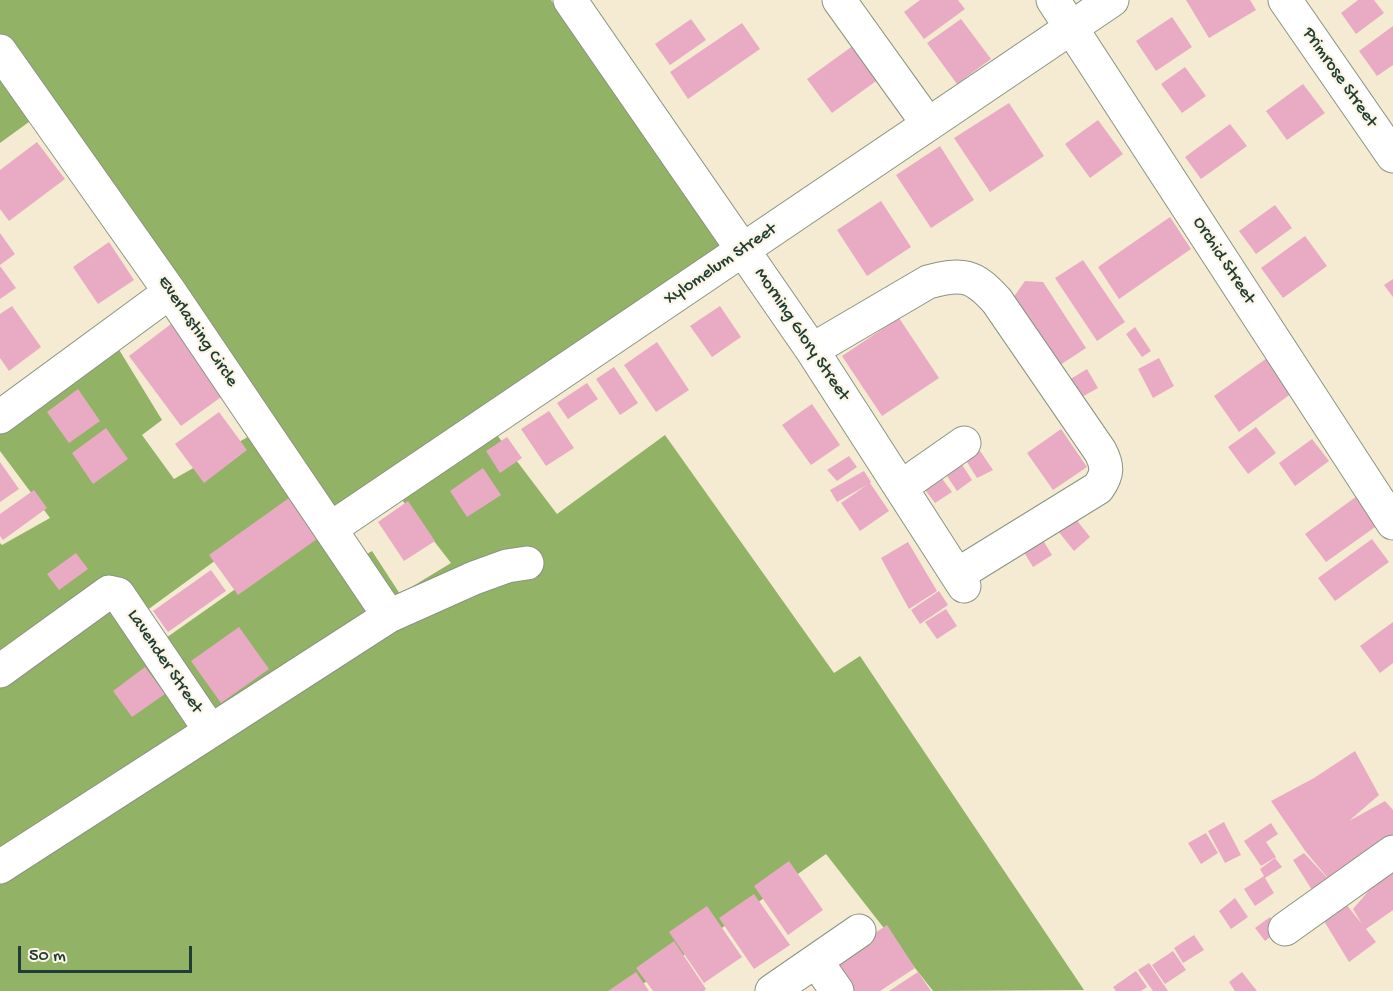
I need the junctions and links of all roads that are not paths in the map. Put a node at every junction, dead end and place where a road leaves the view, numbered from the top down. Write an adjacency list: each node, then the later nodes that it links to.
1 (570, 0): 10 (street, Morning Glory Street)
2 (839, 0): 8 (street)
3 (1053, 0): 6 (street, Orchid Street)
4 (1112, 0): 6 (street, Xylomelum Street)
5 (1285, 0): 9 (street, Primrose Street)
6 (1071, 27): 8 (street, Xylomelum Street); 16 (street, Orchid Street)
7 (0, 51): 11 (street, Everlasting Circle)
8 (928, 124): 10 (street, Xylomelum Street)
9 (1393, 156)
10 (743, 250): 12 (street, Morning Glory Street); 17 (street, Xylomelum Street)
11 (170, 292): 13 (street); 17 (street, Everlasting Circle)
12 (812, 350): 15 (street, Morning Glory Street); 15 (street, Morning Glory Street)
13 (0, 417)
14 (964, 443): 15 (street)
15 (901, 487)
16 (1393, 523)
17 (330, 529): 19 (street, Everlasting Circle)
18 (527, 563): 19 (street)
19 (390, 616): 21 (street)
20 (0, 671): 21 (street, Lavender Street)
21 (210, 730): 23 (street)
22 (1393, 852): 24 (street)
23 (0, 867)
24 (1285, 929)
25 (859, 931): 26 (street)
26 (816, 961): 27 (street); 28 (street)
27 (772, 991)
28 (837, 991)

